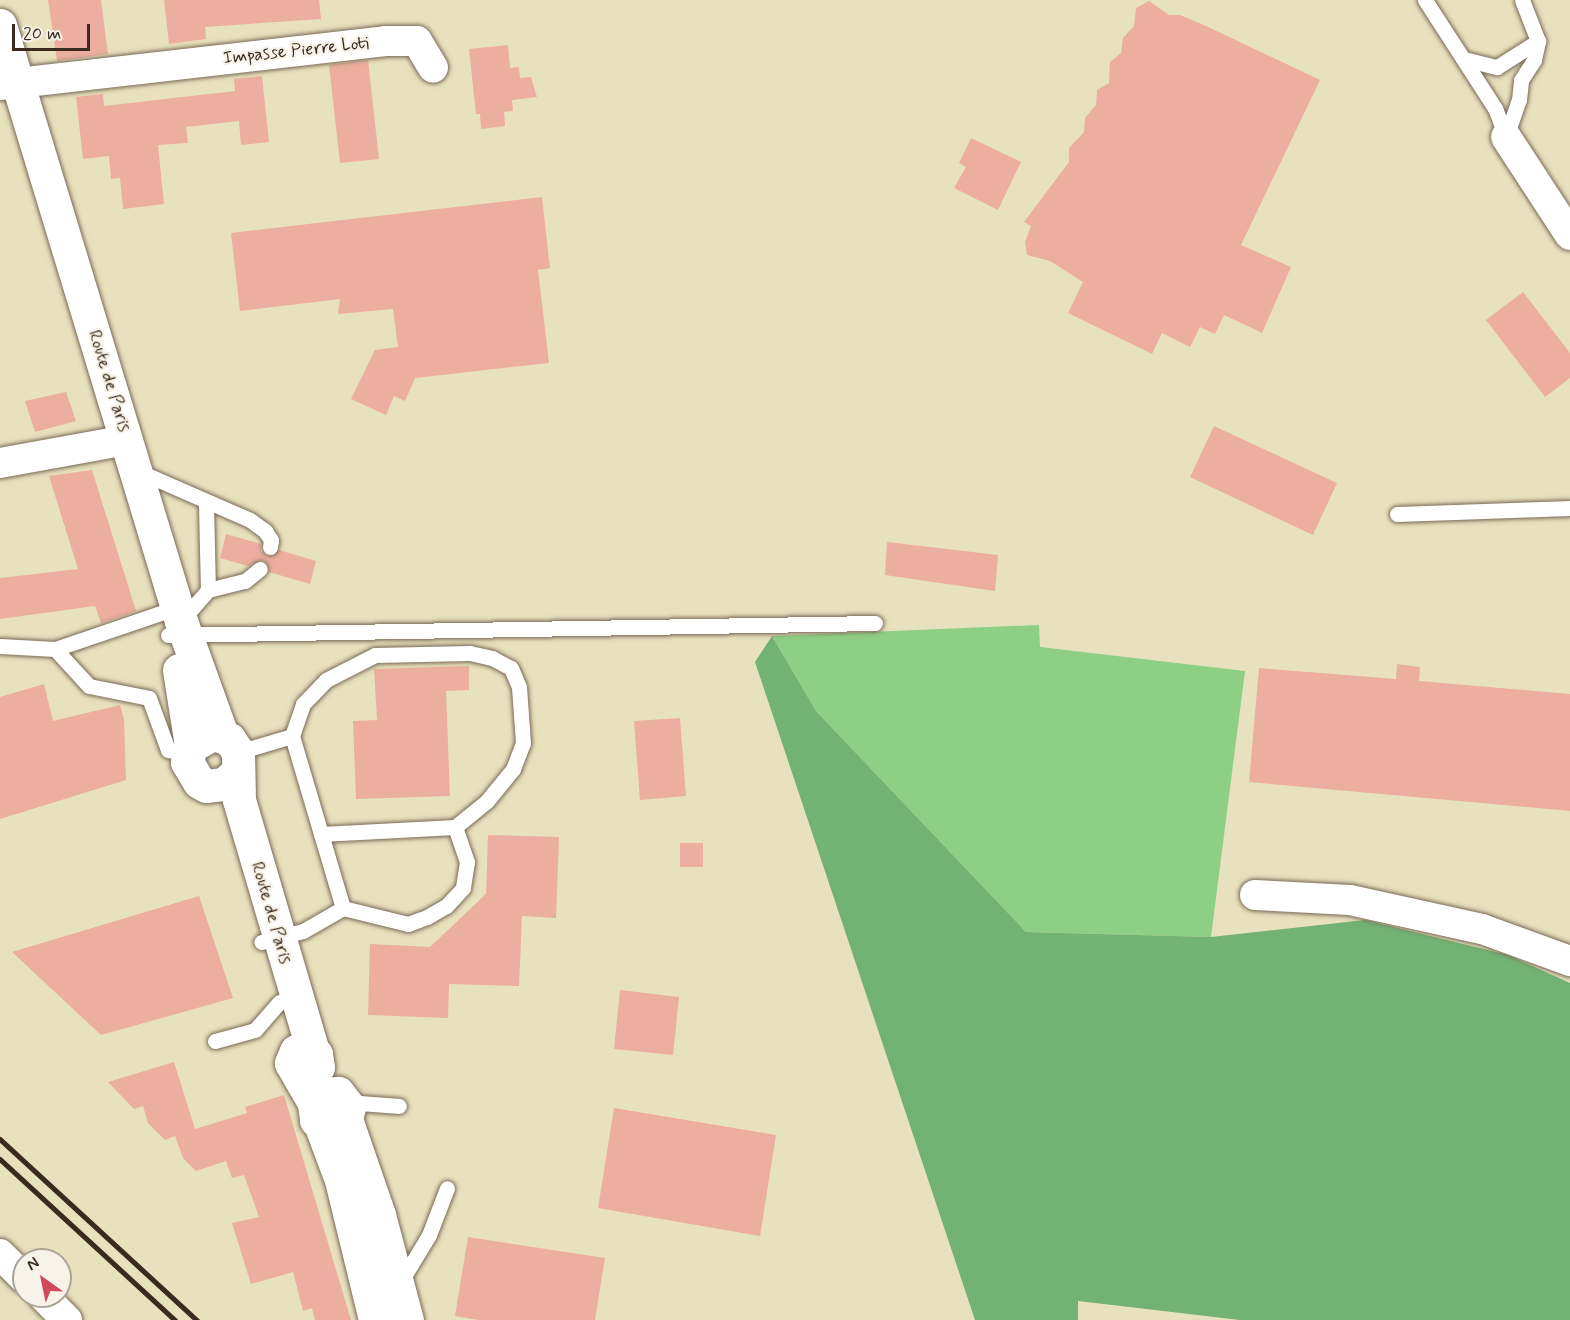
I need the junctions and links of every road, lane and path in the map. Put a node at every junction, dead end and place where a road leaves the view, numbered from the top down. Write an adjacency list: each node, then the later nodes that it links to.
1 (1425, 0): 5 (lane)
2 (1522, 0): 4 (lane)
3 (0, 25): 7 (main road, Route de Paris)
4 (1538, 41): 5 (lane); 8 (lane)
5 (1464, 59): 8 (lane)
6 (434, 68): 7 (street, Impasse Pierre Loti)
7 (6, 87): 10 (main road, Route de Paris)
8 (1506, 137): 9 (street)
9 (1570, 235)
10 (124, 451): 11 (street); 12 (lane); 19 (main road, Route de Paris)
11 (0, 463)
12 (206, 504): 15 (lane); 17 (lane)
13 (1570, 508): 14 (lane)
14 (1397, 514)
15 (270, 547)
16 (260, 570): 17 (lane)
17 (208, 590): 19 (lane)
18 (875, 623): 19 (lane)
19 (174, 626): 21 (lane); 23 (main road, Route de Paris); 24 (main road, Route de Paris)
20 (0, 646): 21 (lane)
21 (55, 649): 23 (lane)
22 (292, 736): 24 (lane); 26 (lane); 27 (lane)
23 (189, 750): 24 (main road); 25 (main road, Route de Paris)
24 (232, 753): 25 (main road); 30 (main road, Route de Paris)
25 (206, 786): 30 (main road, Route de Paris)
26 (455, 827): 27 (lane); 29 (lane)
27 (321, 834): 29 (lane)
28 (1255, 895): 31 (street)
29 (342, 908): 30 (lane)
30 (269, 940): 32 (main road, Route de Paris); 34 (main road, Route de Paris)
31 (1570, 961)
32 (279, 1002): 33 (lane); 34 (main road, Route de Paris)
33 (215, 1041)
34 (306, 1060): 36 (main road, Route de Paris)
35 (399, 1106): 36 (lane)
36 (333, 1108): 40 (main road, Route de Paris); 43 (main road, Route de Paris)
37 (447, 1188): 40 (lane)
38 (0, 1254): 39 (street)
39 (12, 1266)
40 (399, 1286): 44 (main road, Route de Paris)
41 (54, 1308): 42 (street)
42 (67, 1320)
43 (375, 1320)
44 (407, 1320)

